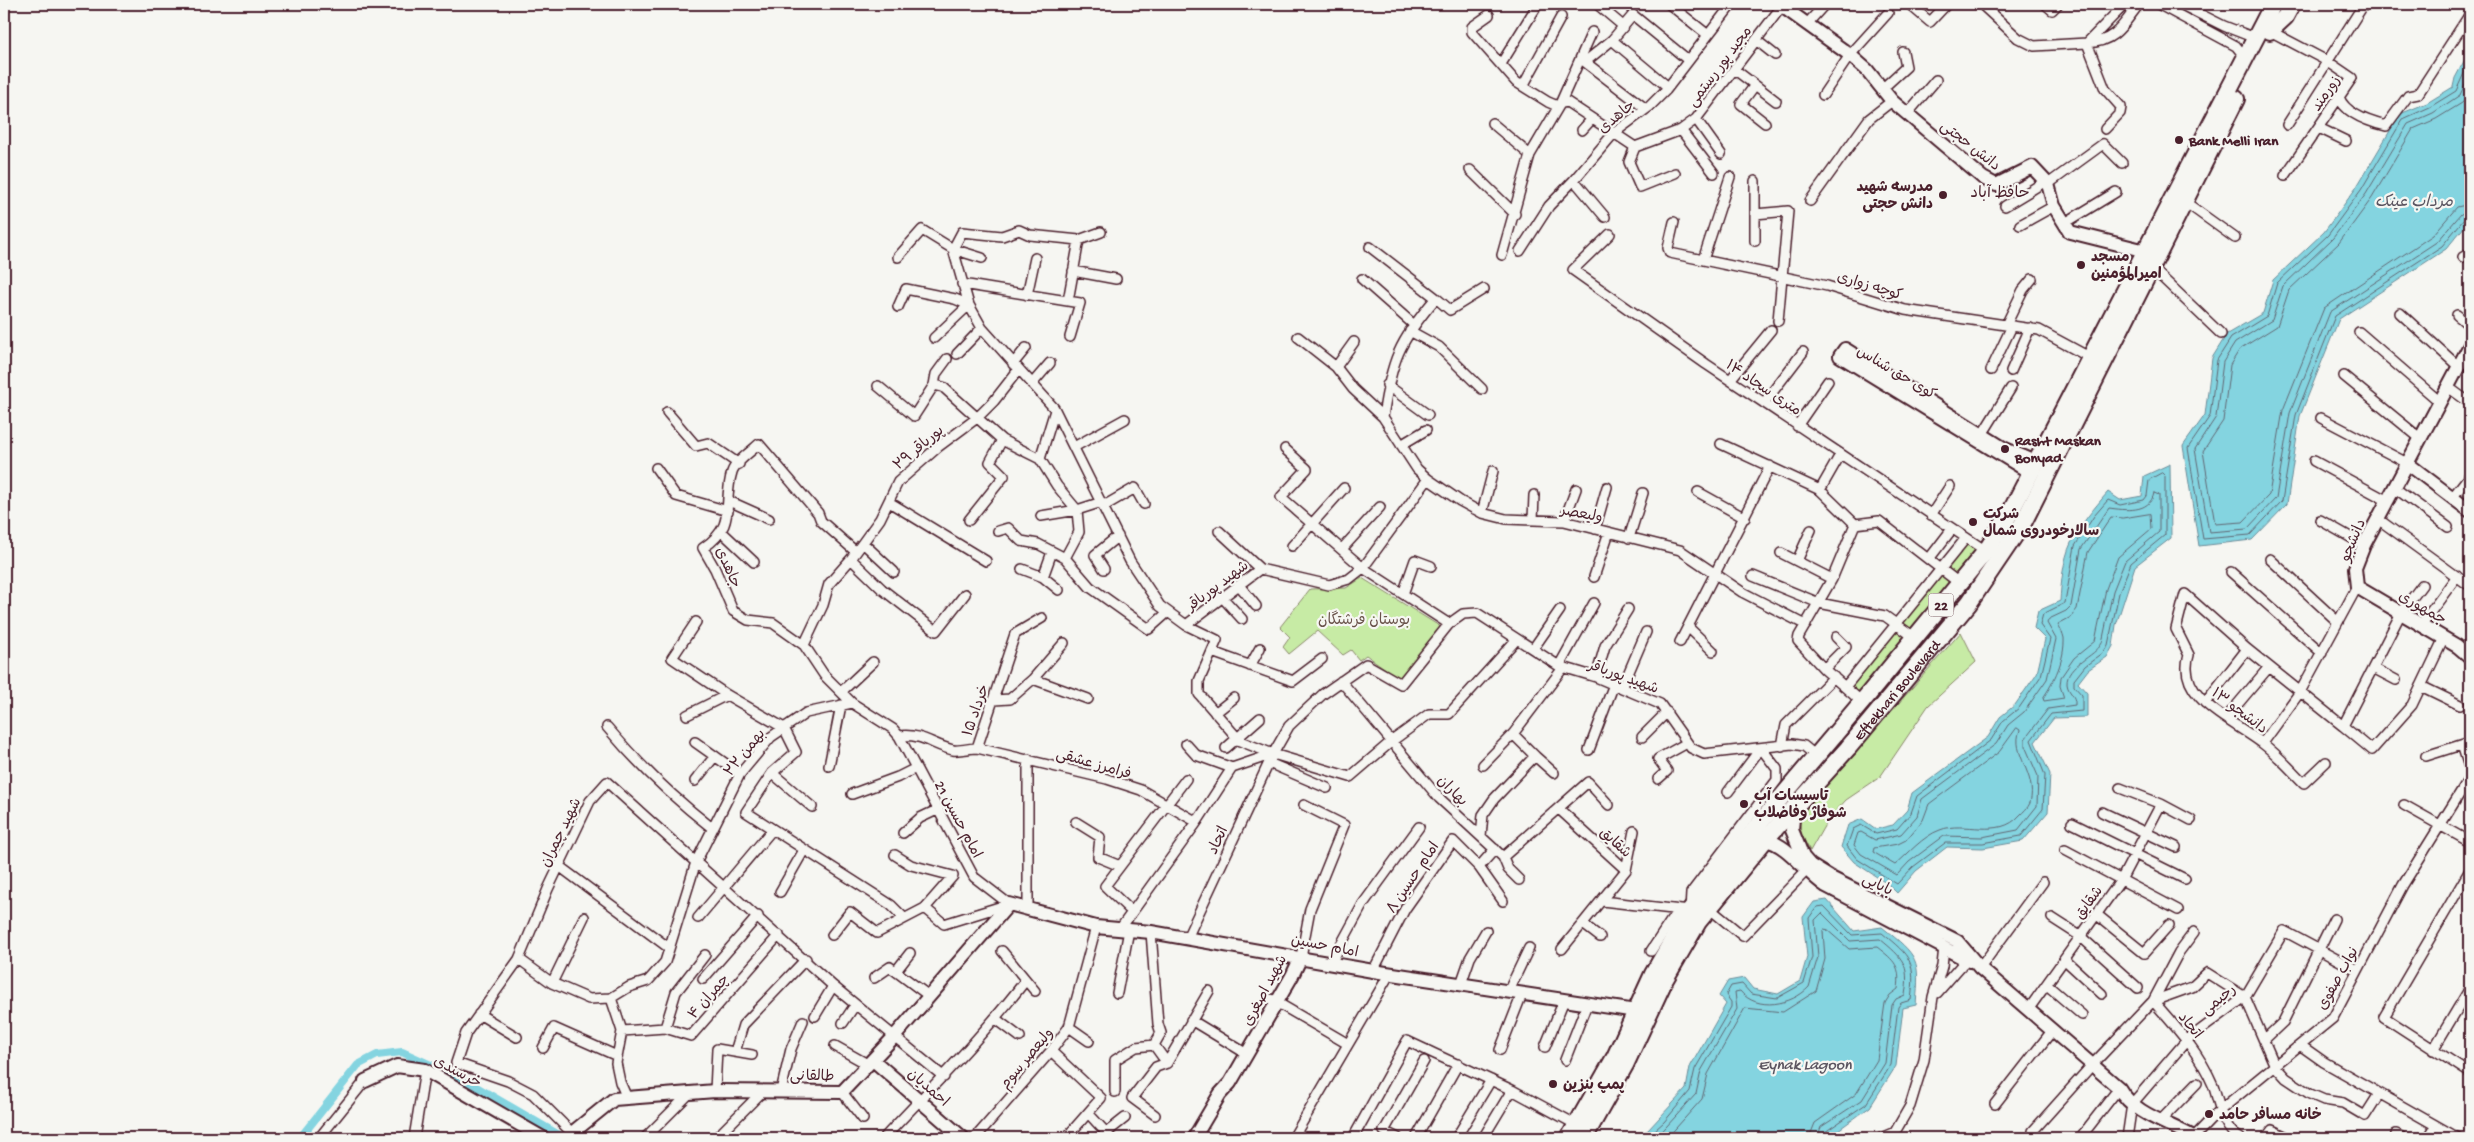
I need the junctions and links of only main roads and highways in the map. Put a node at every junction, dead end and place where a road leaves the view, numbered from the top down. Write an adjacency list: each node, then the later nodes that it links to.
1 (2267, 4): 5 (highway, 22)
2 (2273, 4): 5 (highway)
3 (2284, 4): 5 (highway)
4 (2292, 4): 5 (highway, 22)
5 (2261, 34): 6 (highway, Eftekhari Boulevard / 22); 7 (highway, Eftekhari Boulevard / 22)
6 (1969, 603): 7 (highway); 9 (highway, Eftekhari Boulevard / 22)
7 (1929, 619): 8 (highway, Eftekhari Boulevard / 22)
8 (1887, 671): 9 (highway); 10 (highway, Eftekhari Boulevard / 22)
9 (1911, 672): 10 (highway, Eftekhari Boulevard / 22)
10 (1573, 1134)

